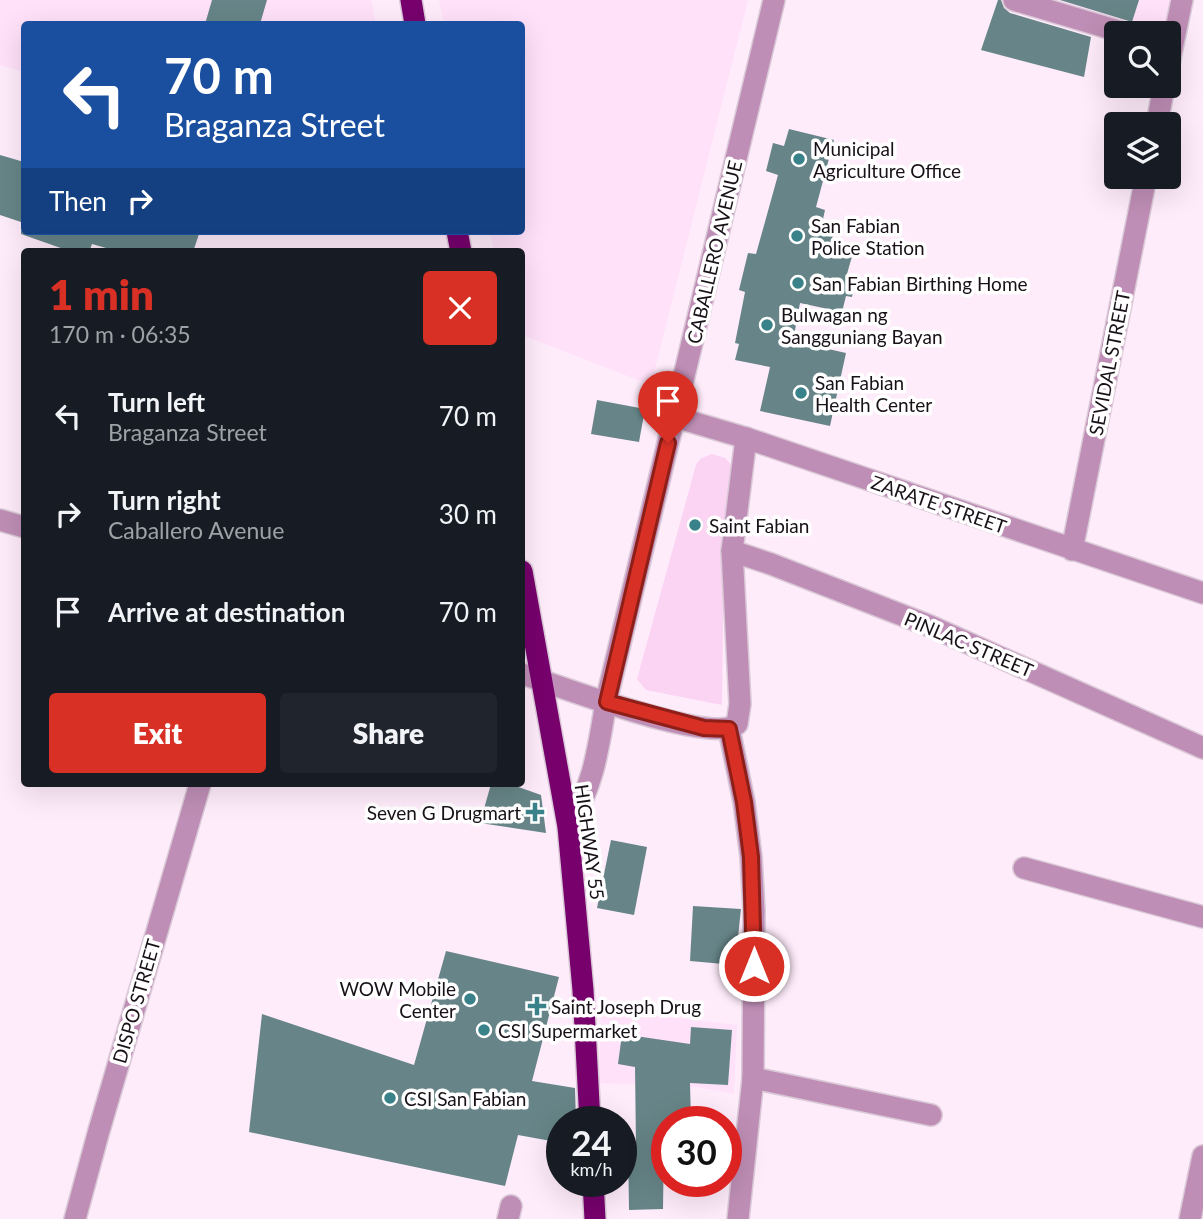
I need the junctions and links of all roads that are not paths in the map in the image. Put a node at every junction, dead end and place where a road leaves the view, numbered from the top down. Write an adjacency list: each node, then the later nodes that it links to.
1 (411, 0): 5 (highway)
2 (775, 0): 9 (street, CABALLERO AVENUE)
3 (1014, 0): 7 (street)
4 (1182, 0): 6 (street)
5 (414, 21)
6 (1177, 21)
7 (1104, 27)
8 (1144, 189): 13 (street, SEVIDAL STREET)
9 (675, 416): 10 (street, ZARATE STREET); 18 (street, CABALLERO AVENUE)
10 (746, 438): 13 (street, ZARATE STREET); 14 (street)
11 (0, 520): 12 (street)
12 (21, 526)
13 (1072, 550): 15 (street, ZARATE STREET)
14 (732, 551): 19 (street); 20 (street, PINLAC STREET)
15 (1203, 593)
16 (525, 606): 17 (highway, HIGHWAY 55)
17 (531, 677): 18 (street); 22 (highway, HIGHWAY 55)
18 (607, 702): 19 (street); 22 (street, CABALLERO AVENUE)
19 (729, 729): 25 (street)
20 (1203, 748)
21 (199, 787): 31 (street, DISPO STREET)
22 (568, 827): 26 (highway, HIGHWAY 55)
23 (1024, 868): 24 (street)
24 (1203, 917)
25 (753, 1078): 27 (street); 33 (street)
26 (589, 1106)
27 (931, 1115)
28 (1203, 1156): 30 (street)
29 (594, 1197): 32 (highway)
30 (1196, 1207)
31 (75, 1219)
32 (595, 1219)
33 (738, 1219)

